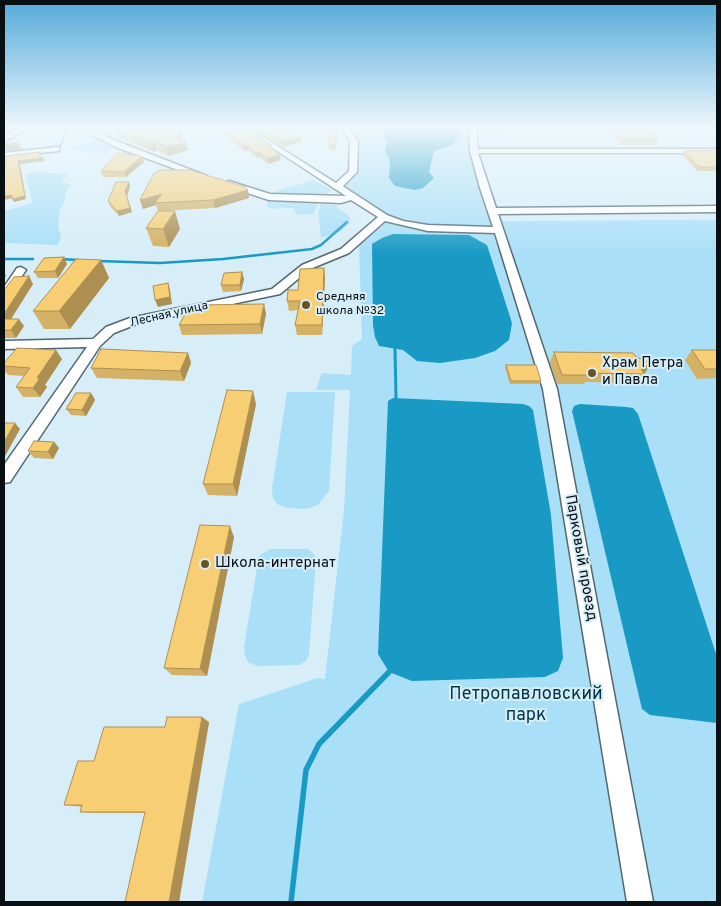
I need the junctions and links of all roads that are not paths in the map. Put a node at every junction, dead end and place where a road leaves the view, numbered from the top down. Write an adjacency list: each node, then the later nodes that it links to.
1 (189, 170): 5 (street)
2 (310, 170): 7 (street)
3 (353, 170): 7 (street)
4 (479, 170): 11 (street, Парковый проезд)
5 (210, 178)
6 (224, 182): 8 (street)
7 (340, 190): 8 (street)
8 (353, 197): 10 (street)
9 (717, 209): 11 (street)
10 (381, 216): 11 (street); 14 (street, Лесная улица)
11 (496, 220): 17 (street, Парковый проезд)
12 (21, 270): 13 (street)
13 (4, 294)
14 (96, 343): 15 (street); 16 (street, Лесная улица)
15 (4, 345)
16 (4, 477)
17 (640, 902)

